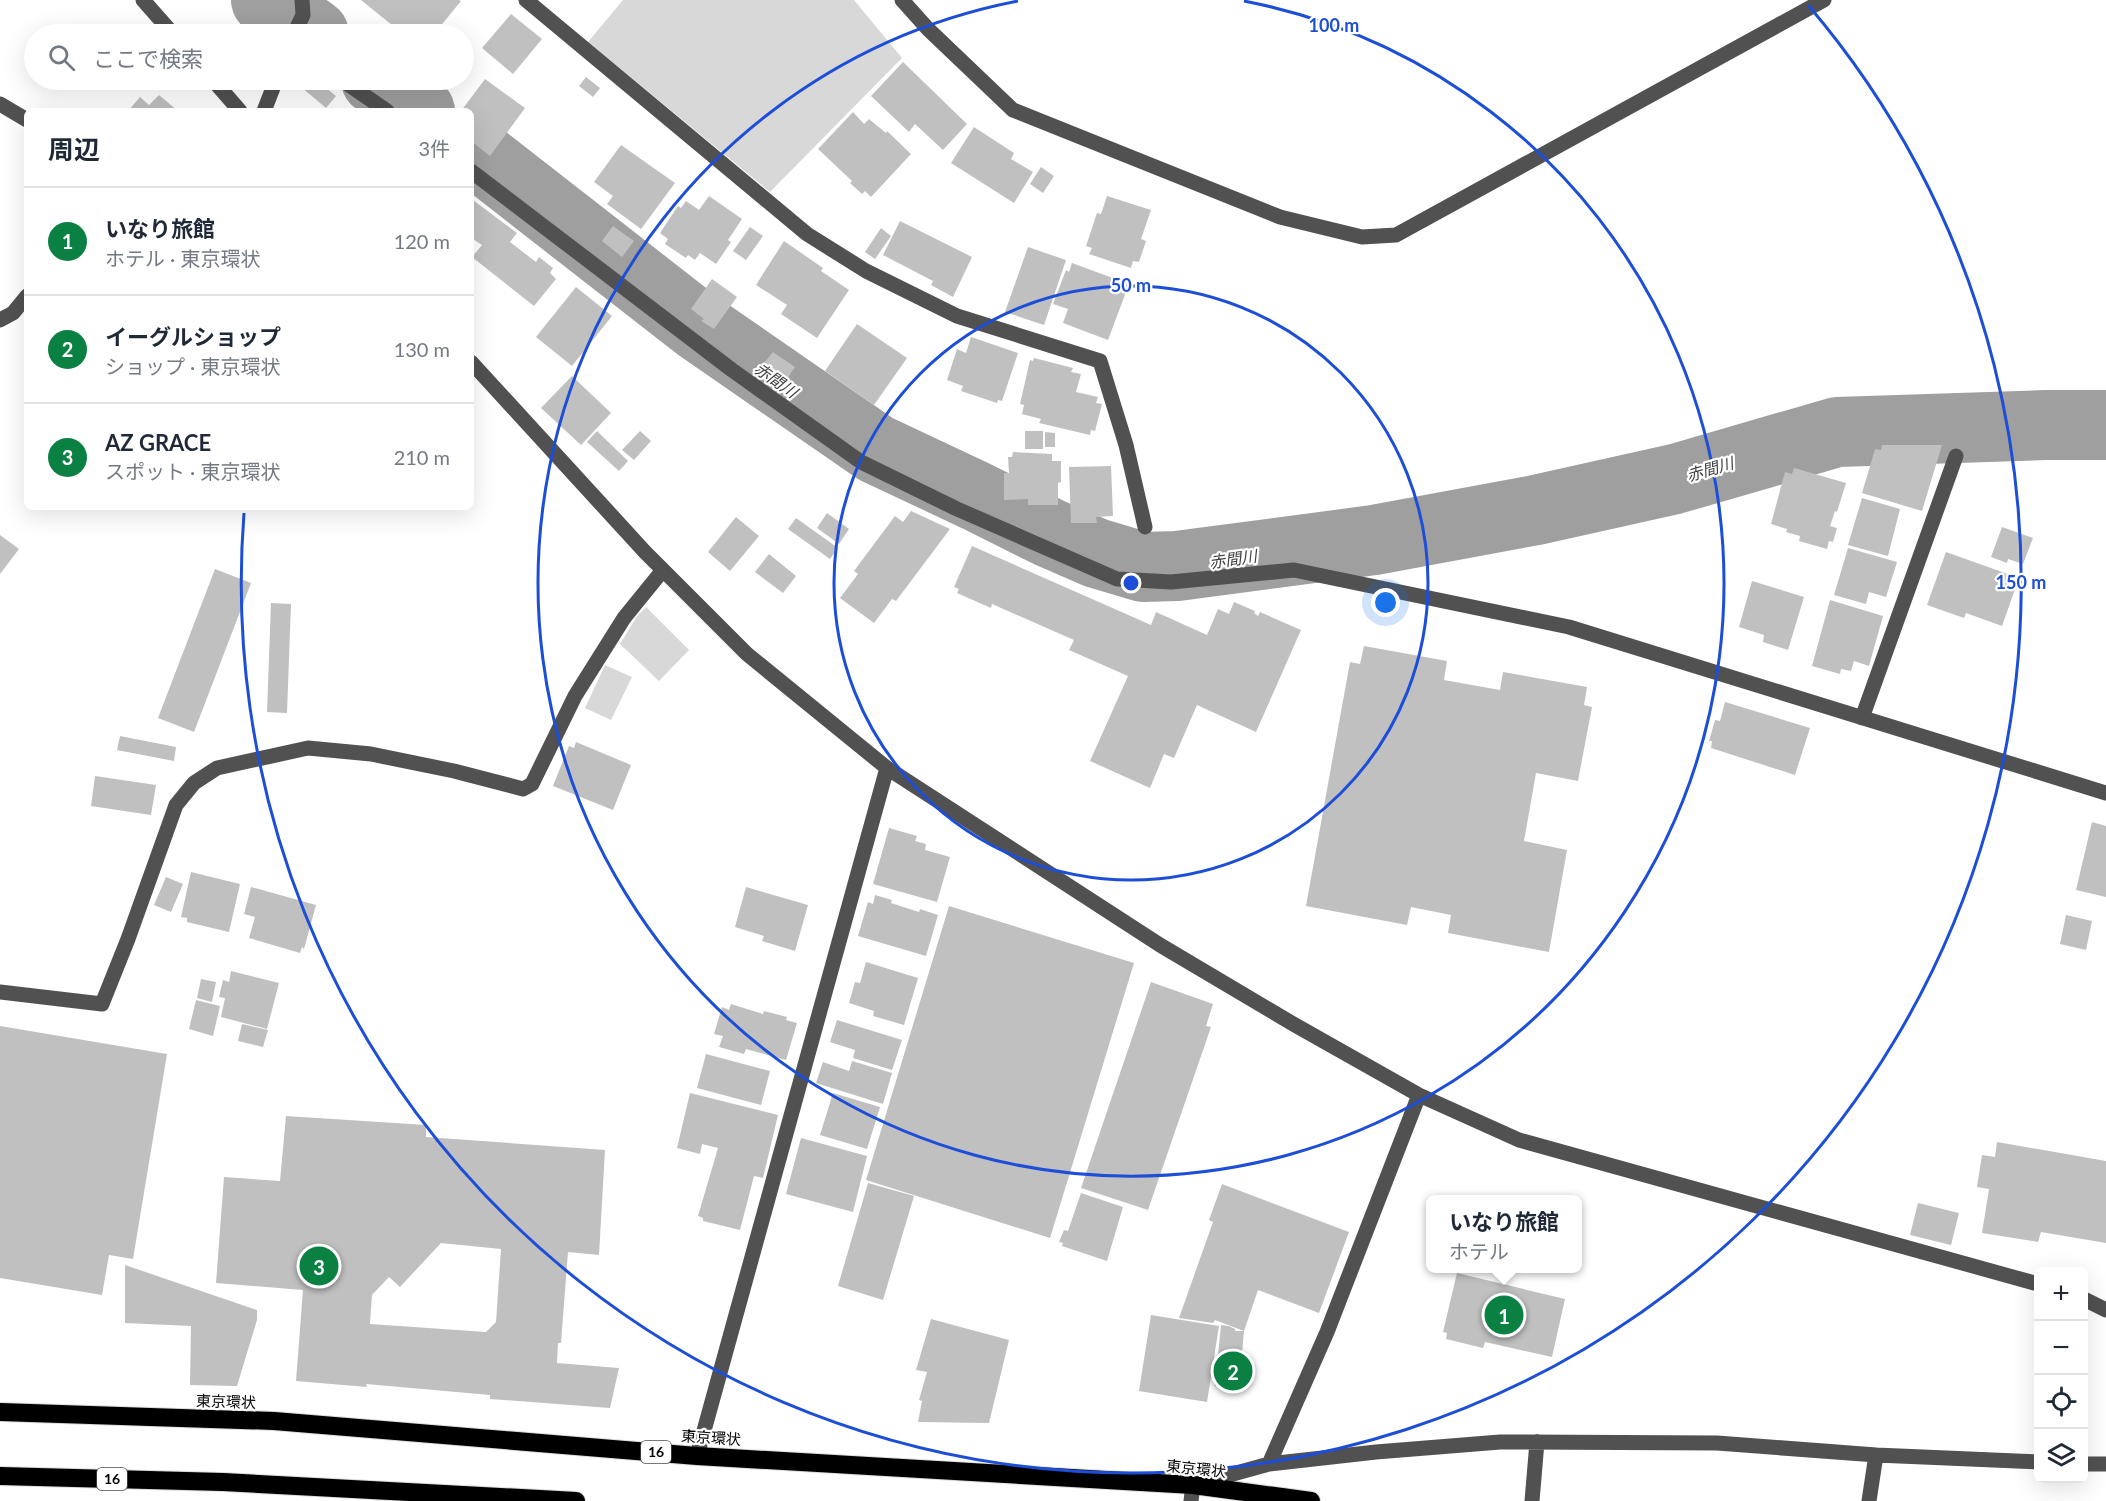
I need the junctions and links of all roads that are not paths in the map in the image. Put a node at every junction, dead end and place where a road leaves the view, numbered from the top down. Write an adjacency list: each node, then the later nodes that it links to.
1 (143, 0): 6 (street)
2 (526, 0): 21 (street)
3 (902, 0): 4 (street)
4 (1824, 0)
5 (302, 7): 7 (street)
6 (164, 24)
7 (298, 24)
8 (222, 90): 12 (street)
9 (272, 90): 13 (street)
10 (357, 90): 14 (street)
11 (0, 104): 15 (street)
12 (237, 108)
13 (265, 108)
14 (383, 108)
15 (24, 118)
16 (474, 173): 23 (street)
17 (24, 300): 18 (street)
18 (0, 320)
19 (474, 365): 22 (street)
20 (1956, 456): 23 (street)
21 (1145, 527)
22 (663, 570): 24 (street); 26 (street)
23 (1862, 718): 25 (street)
24 (887, 768): 27 (street); 33 (street)
25 (2106, 793)
26 (0, 992)
27 (1419, 1095): 28 (street); 36 (street)
28 (2034, 1283)
29 (2088, 1301): 30 (street)
30 (2106, 1310)
31 (0, 1412): 33 (highway, 東京環状 / 16)
32 (1537, 1442): 34 (street); 36 (street); 43 (street)
33 (697, 1455): 40 (highway, 東京環状 / 16)
34 (1876, 1455): 35 (street); 44 (street)
35 (2034, 1462)
36 (1269, 1464): 40 (street)
37 (2088, 1464): 38 (street)
38 (2106, 1464)
39 (0, 1476): 41 (highway, 16)
40 (1192, 1493): 42 (highway, 東京環状 / 16)
41 (576, 1501)
42 (1311, 1501)
43 (1532, 1501)
44 (1869, 1501)

